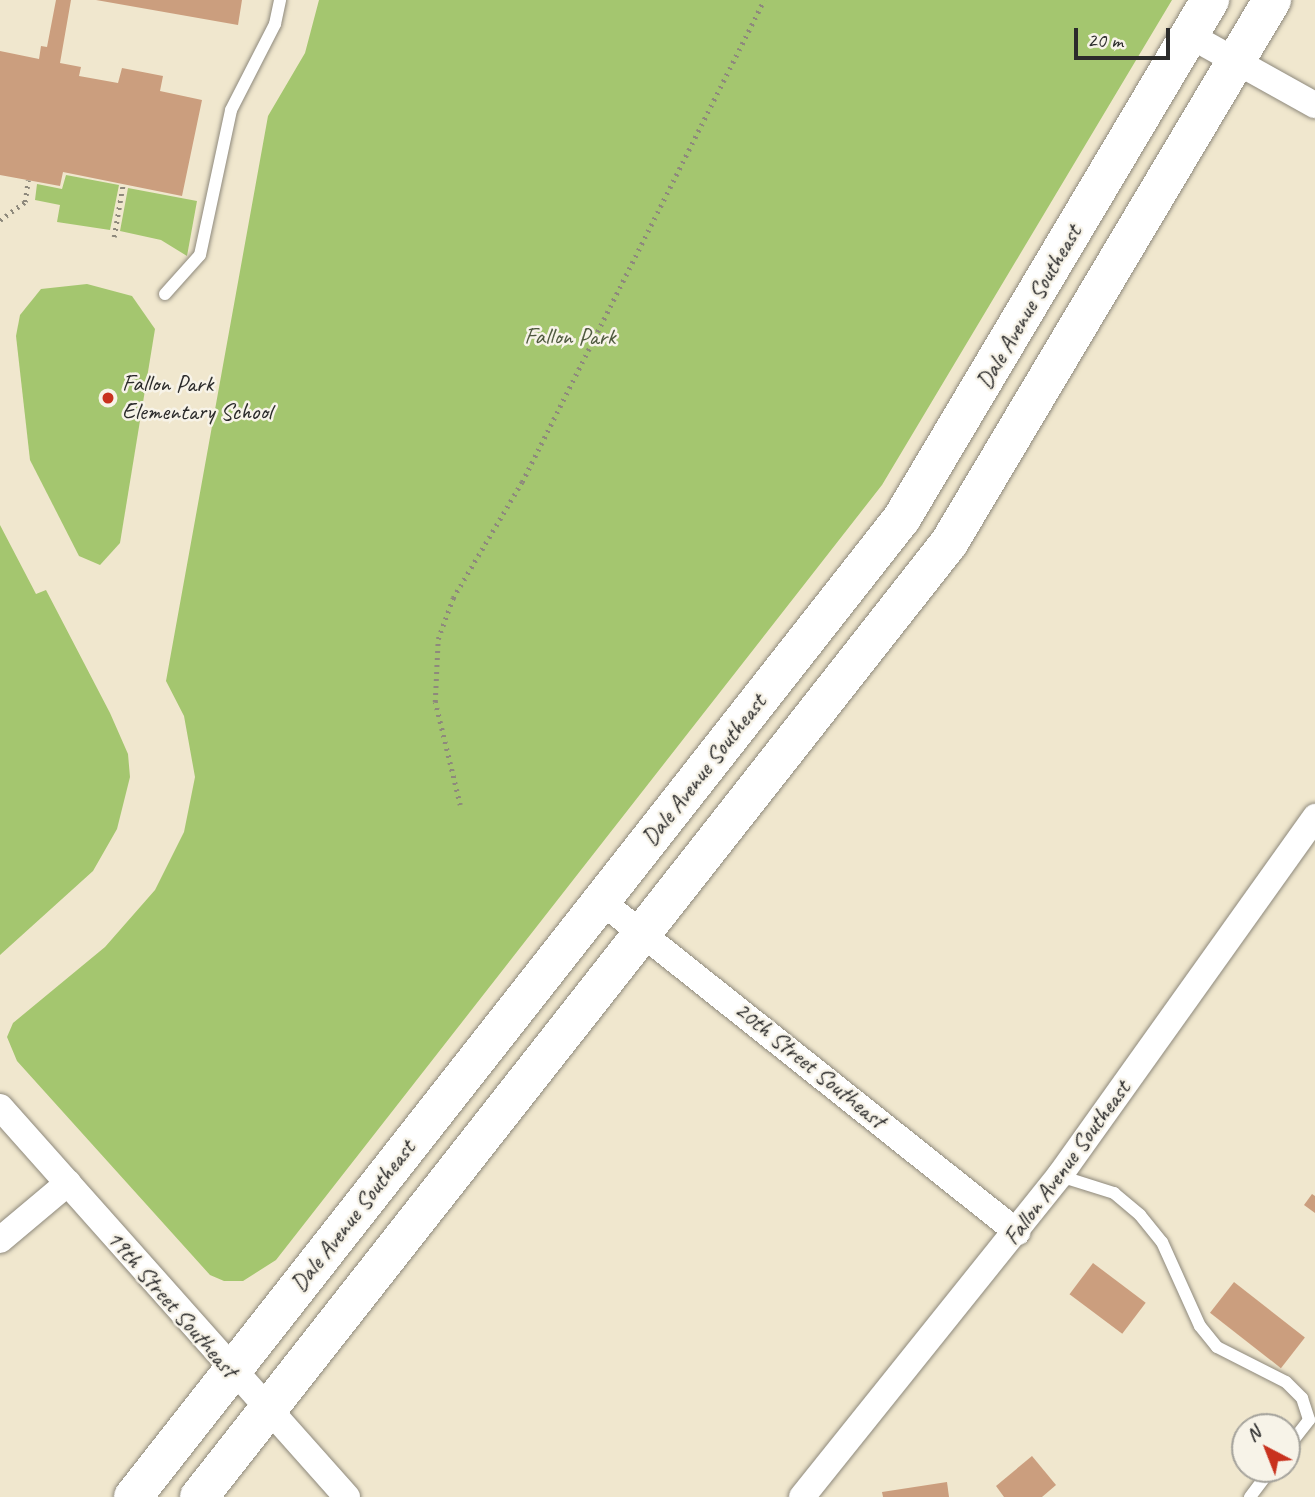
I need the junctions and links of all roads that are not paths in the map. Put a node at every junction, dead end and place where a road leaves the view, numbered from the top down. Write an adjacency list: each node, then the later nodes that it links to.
1 (280, 0): 7 (lane)
2 (1210, 0): 4 (main road, Dale Avenue Southeast)
3 (1272, 0): 5 (main road, Dale Avenue Southeast)
4 (1189, 35): 5 (street); 9 (main road, Dale Avenue Southeast)
5 (1236, 61): 6 (street); 10 (main road, Dale Avenue Southeast)
6 (1315, 105)
7 (165, 294)
8 (1315, 817): 12 (street, Fallon Avenue Southeast)
9 (601, 901): 10 (street, 20th Street Southeast); 16 (main road, Dale Avenue Southeast)
10 (644, 934): 14 (street, 20th Street Southeast); 17 (main road, Dale Avenue Southeast)
11 (0, 1107): 13 (street, 19th Street Southeast)
12 (1060, 1175): 14 (street, Fallon Avenue Southeast); 18 (lane)
13 (68, 1183): 15 (street); 16 (street, 19th Street Southeast)
14 (1017, 1232): 23 (street, Fallon Avenue Southeast)
15 (0, 1240)
16 (231, 1372): 17 (street, 19th Street Southeast); 20 (main road, Dale Avenue Southeast)
17 (266, 1412): 21 (main road, Dale Avenue Southeast); 22 (street, 19th Street Southeast)
18 (1312, 1416): 19 (lane)
19 (1301, 1430)
20 (133, 1497)
21 (199, 1497)
22 (347, 1497)
23 (802, 1497)

